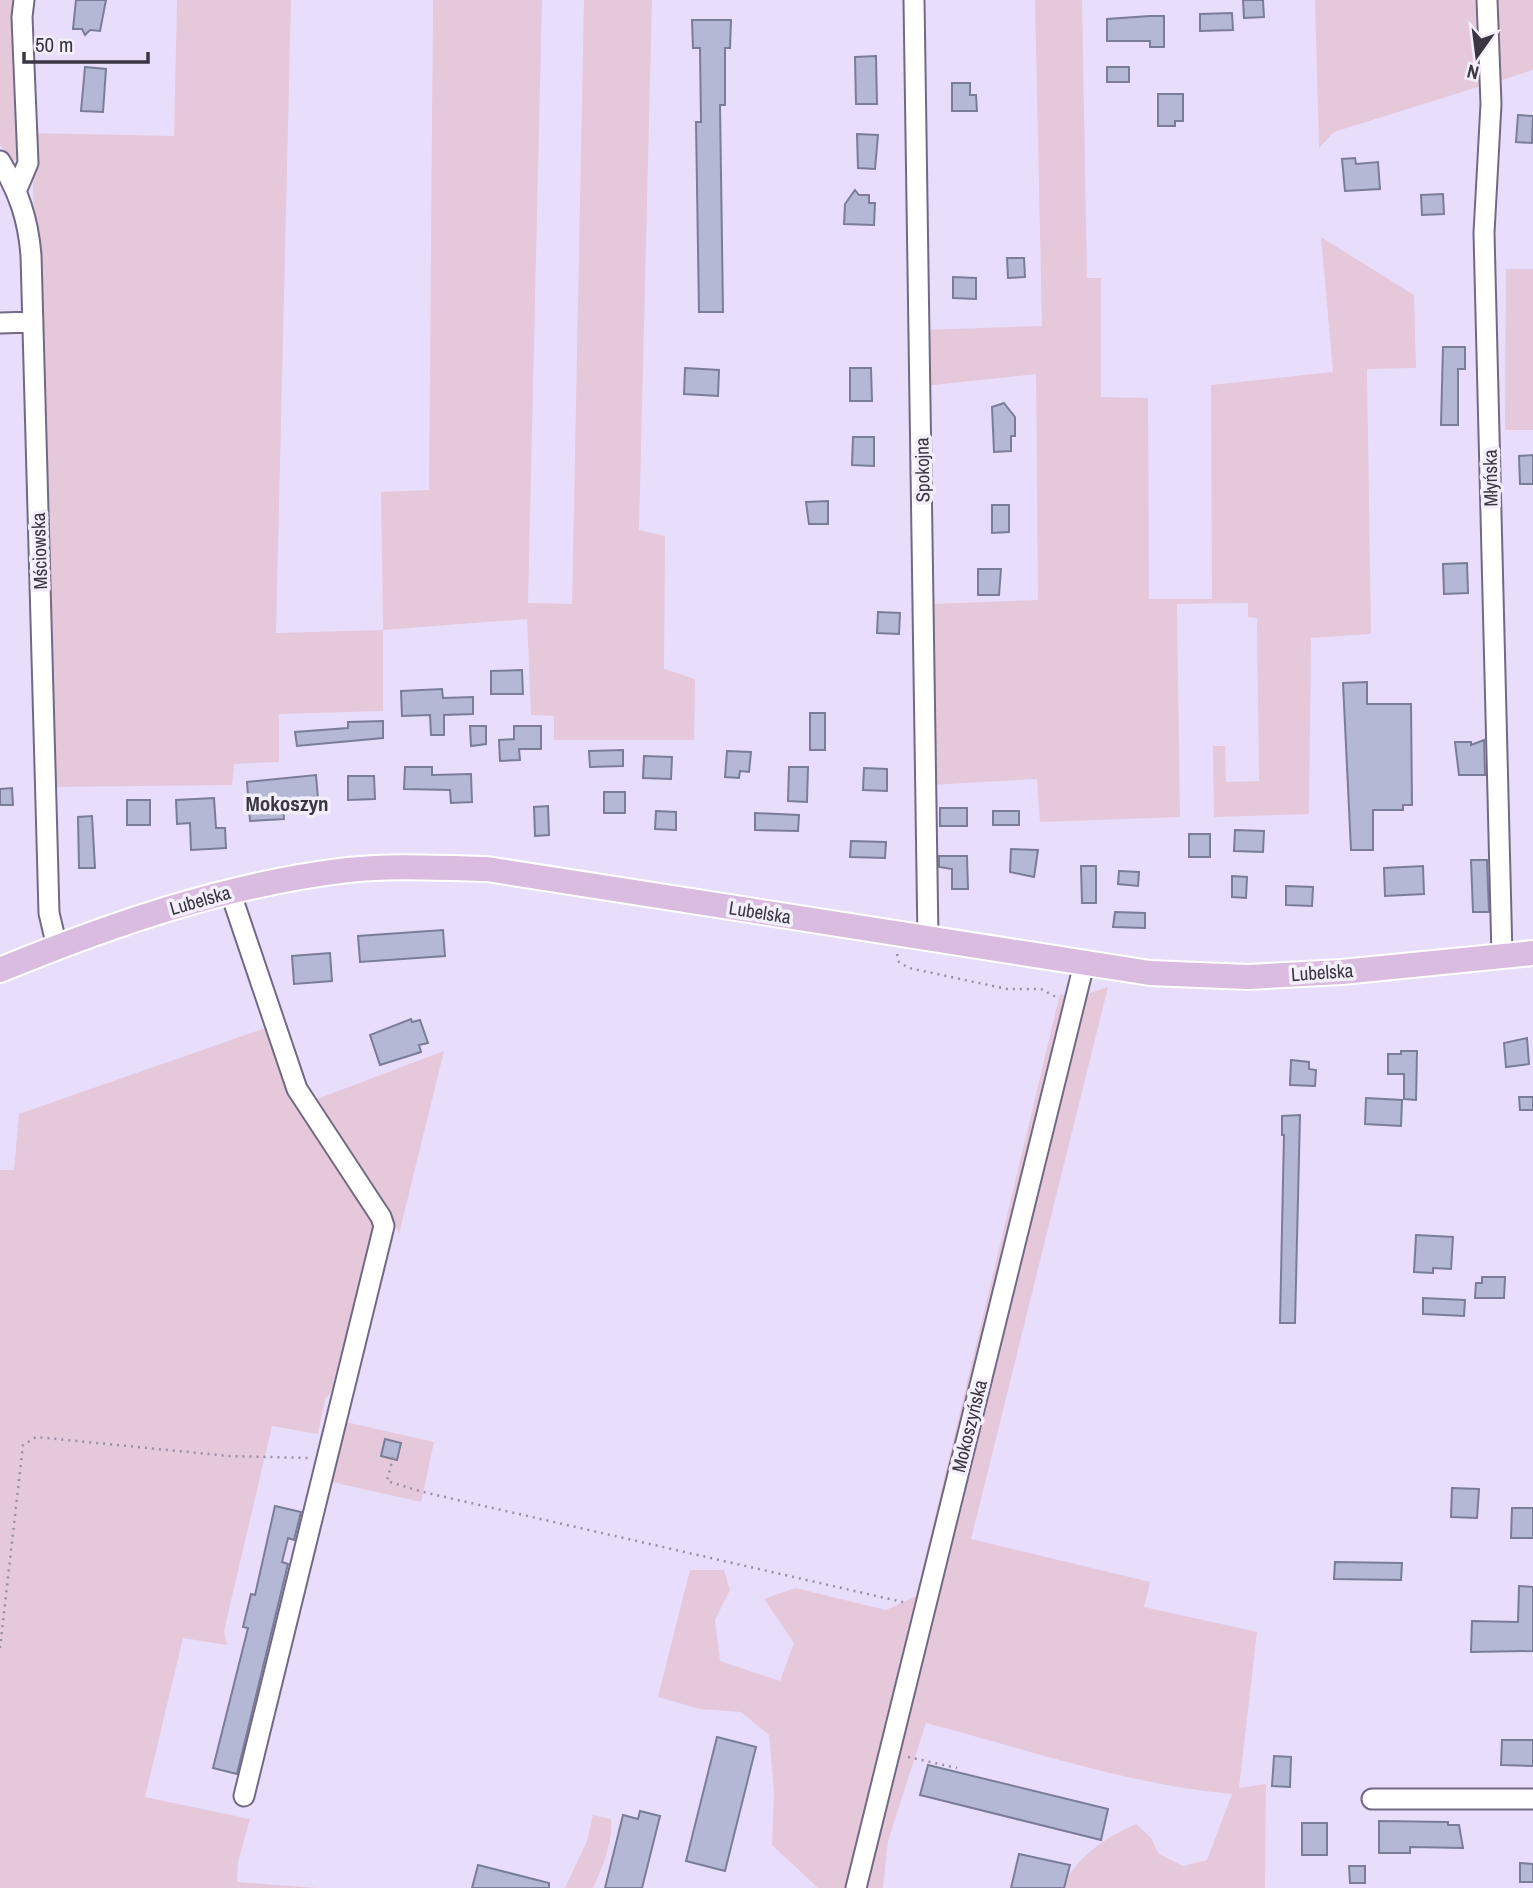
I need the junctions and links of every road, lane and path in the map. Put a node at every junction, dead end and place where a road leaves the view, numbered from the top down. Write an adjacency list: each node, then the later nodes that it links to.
1 (24, 0): 5 (street)
2 (914, 0): 9 (street, Spokojna)
3 (1487, 0): 13 (street, Młyńska)
4 (0, 161): 5 (street, Mściowska)
5 (17, 189): 6 (street, Mściowska)
6 (33, 322): 7 (street); 10 (street, Mściowska)
7 (0, 323)
8 (230, 891): 9 (main road, Lubelska); 10 (main road, Lubelska); 18 (street)
9 (928, 940): 14 (main road, Lubelska)
10 (57, 947): 15 (main road, Lubelska)
11 (898, 947): 16 (path)
12 (1533, 953): 13 (main road, Lubelska)
13 (1502, 956): 14 (main road, Lubelska)
14 (1084, 964): 19 (street, Mokoszyńska)
15 (0, 970)
16 (1062, 1005)
17 (393, 1457): 19 (path)
18 (327, 1459): 20 (path); 23 (street)
19 (924, 1607): 26 (street, Mokoszyńska)
20 (0, 1648)
21 (898, 1755): 22 (path)
22 (957, 1768)
23 (244, 1797)
24 (1372, 1799): 25 (street)
25 (1533, 1799)
26 (856, 1888)

